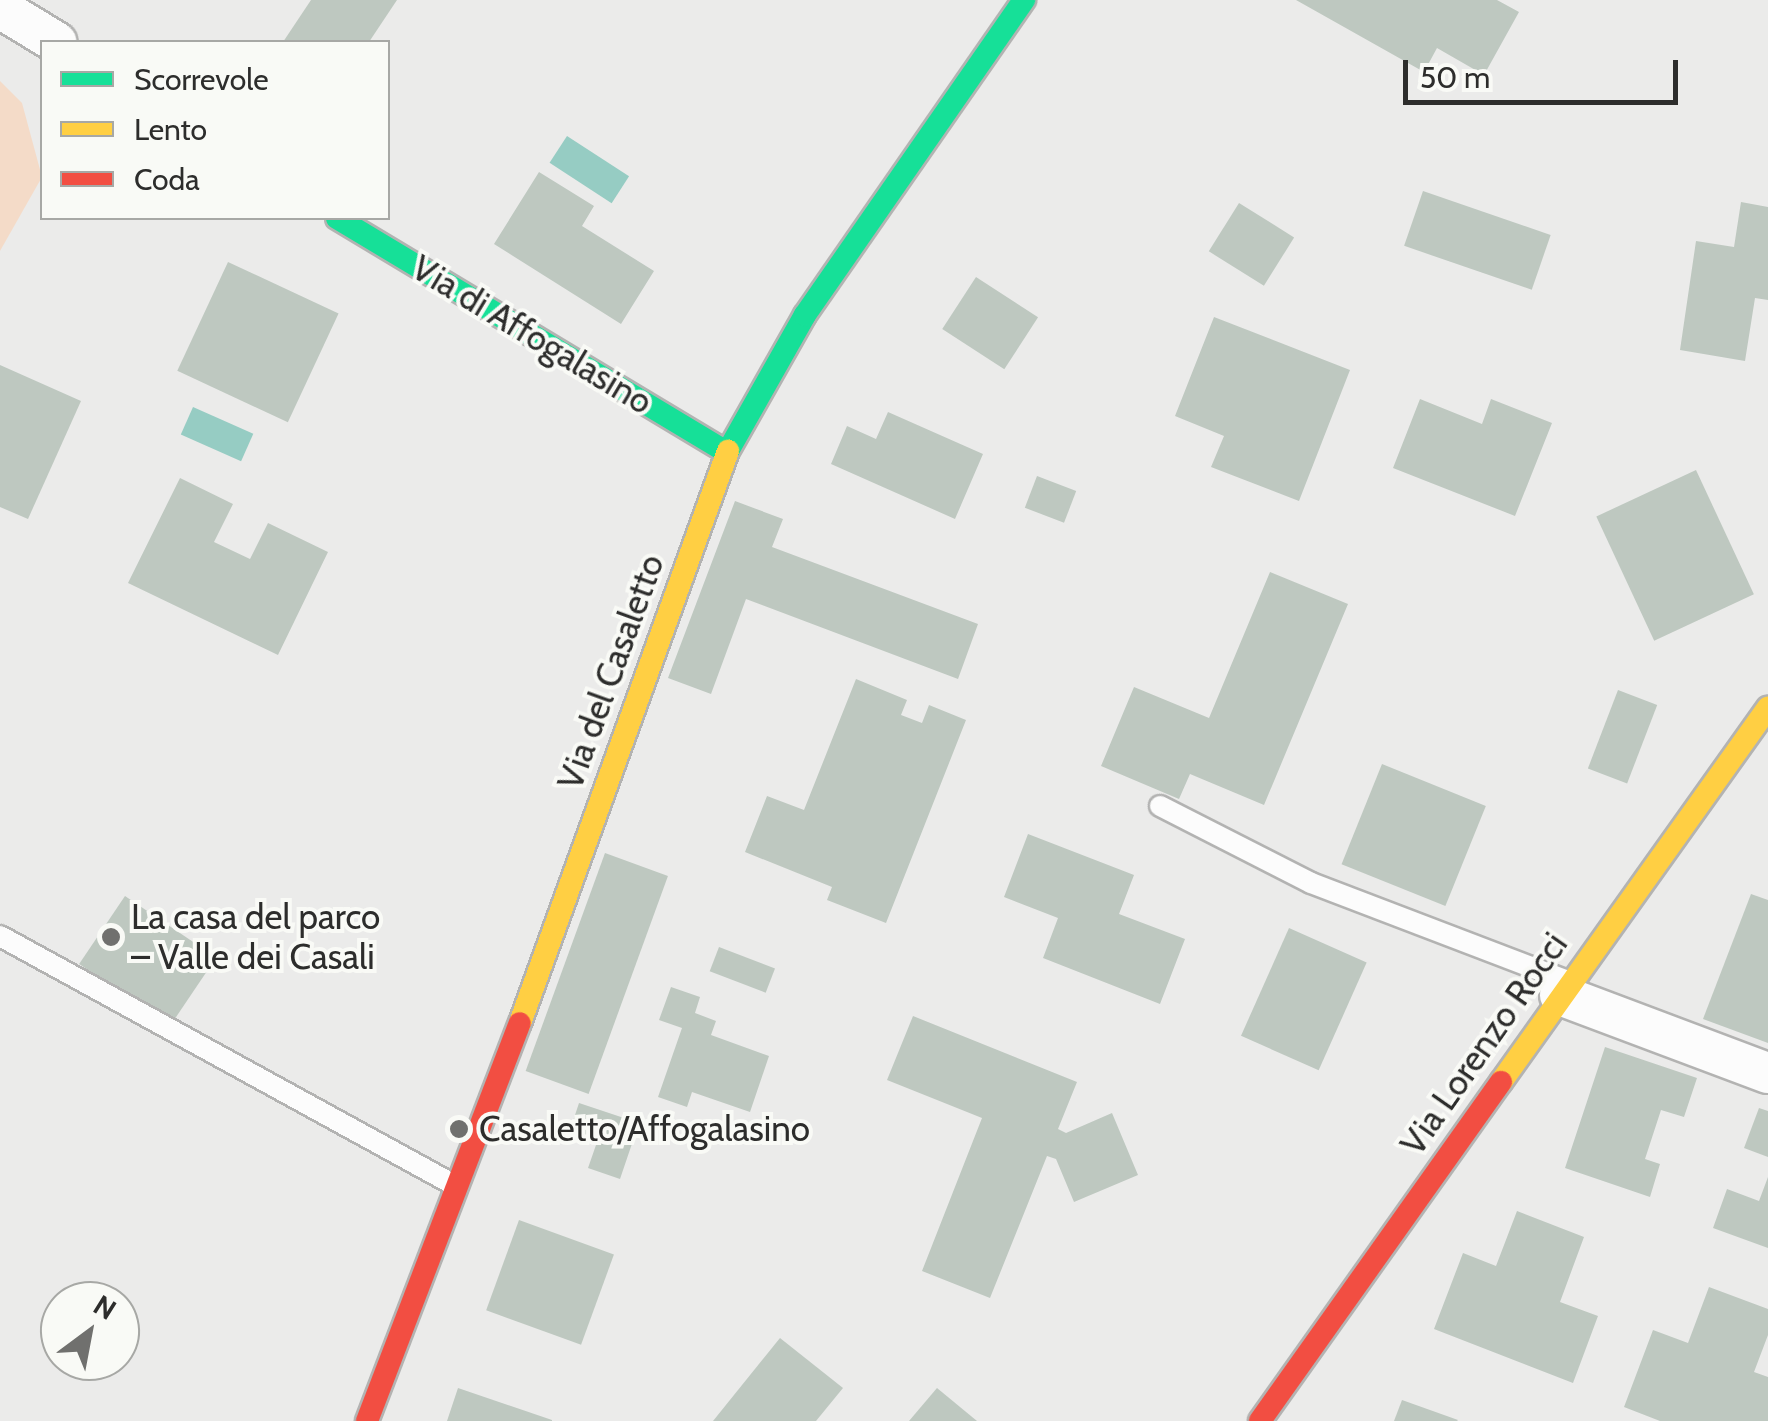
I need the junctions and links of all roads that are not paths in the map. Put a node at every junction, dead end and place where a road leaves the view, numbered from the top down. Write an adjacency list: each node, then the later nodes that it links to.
1 (1024, 0): 5 (street, Via del Casaletto)
2 (0, 8): 3 (street)
3 (53, 40)
4 (341, 220): 5 (street, Via di Affogalasino)
5 (726, 452): 11 (street, Via del Casaletto)
6 (1768, 708): 9 (street, Via Lorenzo Rocci)
7 (1160, 806): 9 (lane)
8 (0, 936): 11 (lane)
9 (1565, 988): 10 (street); 13 (street, Via Lorenzo Rocci)
10 (1768, 1073)
11 (458, 1187): 12 (street, Via del Casaletto)
12 (367, 1421)
13 (1260, 1421)

